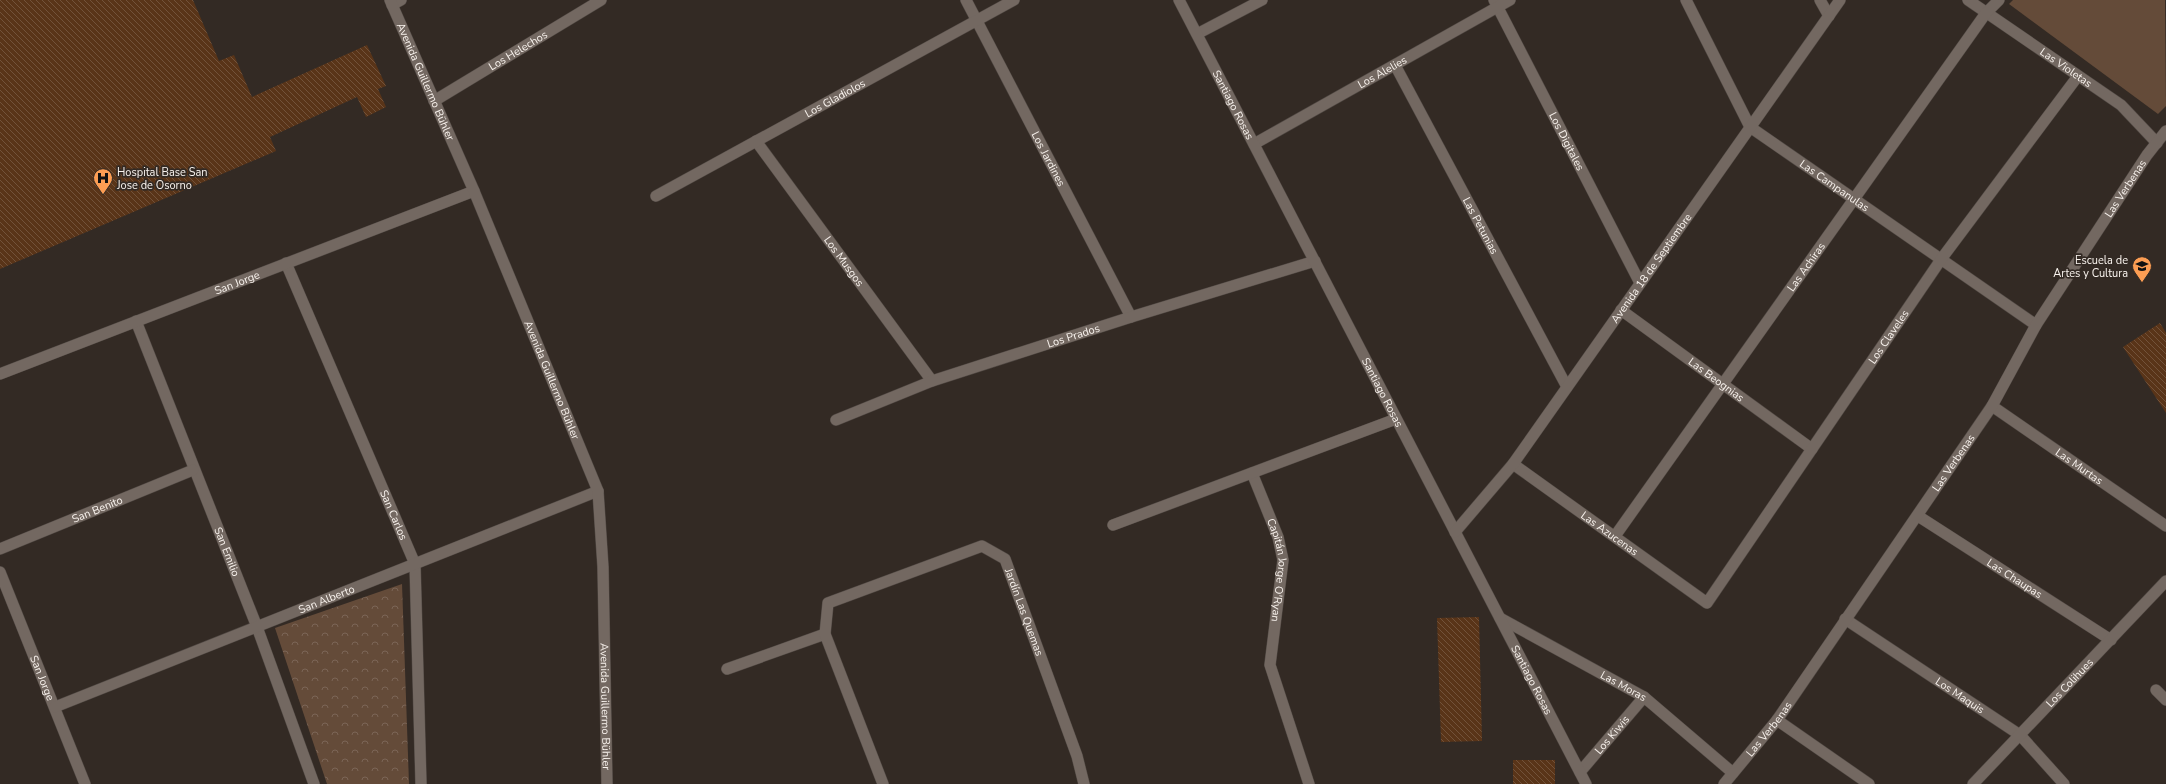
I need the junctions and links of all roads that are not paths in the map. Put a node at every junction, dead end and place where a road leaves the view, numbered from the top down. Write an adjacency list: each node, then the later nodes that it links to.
1 (601, 0): 20 (street, Los Helechos)
2 (966, 0): 16 (street, Los Jardines)
3 (1014, 0): 16 (street, Los Gladiolos)
4 (1179, 0): 17 (street, Santiago Rosas)
5 (1262, 0): 17 (street)
6 (1510, 0): 13 (street, Los Alelies)
7 (1686, 0): 21 (street, Las Campanulas)
8 (1820, 0): 15 (street)
9 (1840, 0): 15 (street, Avenida 18 de Septiembre)
10 (1968, 0): 14 (street, Las Violetas)
11 (1999, 0): 14 (street, Las Achiras)
12 (394, 2): 20 (street, Avenida Guillermo Bühler)
13 (1496, 4): 18 (street, Los Alelies); 32 (street, Los Digitales)
14 (1986, 13): 19 (street, Las Violetas); 28 (street, Las Achiras)
15 (1829, 16): 21 (street, Avenida 18 de Septiembre)
16 (977, 20): 23 (street, Los Gladiolos); 34 (street, Los Jardines)
17 (1197, 34): 25 (street, Santiago Rosas)
18 (1395, 65): 25 (street, Los Alelies); 40 (street, Las Petunias)
19 (2078, 76): 24 (street, Las Violetas); 29 (street, Los Claveles)
20 (434, 101): 26 (street, Avenida Guillermo Bühler)
21 (1750, 127): 28 (street, Las Campanulas); 32 (street, Avenida 18 de Septiembre)
22 (2166, 131): 24 (street, Las Verbenas)
23 (756, 141): 27 (street, Los Gladiolos); 38 (street, Los Musgos)
24 (2157, 143): 36 (street, Las Verbenas)
25 (1254, 144): 30 (street, Santiago Rosas)
26 (474, 191): 31 (street, San Jorge); 48 (street, Avenida Guillermo Bühler)
27 (656, 196)
28 (1854, 198): 29 (street, Las Campanulas); 39 (street, Las Achiras)
29 (1942, 258): 36 (street, Las Campanulas); 44 (street, Los Claveles)
30 (1315, 261): 34 (street, Los Prados); 42 (street, Santiago Rosas)
31 (286, 263): 35 (street, San Jorge); 55 (street, San Carlos)
32 (1640, 283): 33 (street, Avenida 18 de Septiembre)
33 (1621, 310): 39 (street, Las Beognias); 40 (street, Avenida 18 de Septiembre)
34 (1131, 317): 38 (street, Los Prados)
35 (136, 322): 37 (street, San Jorge); 46 (street, San Emilio)
36 (2036, 325): 41 (street, Las Verbenas)
37 (0, 374)
38 (932, 381): 43 (street, Los Prados)
39 (1722, 385): 44 (street, Las Beognias); 53 (street, Las Achiras)
40 (1567, 387): 45 (street, Avenida 18 de Septiembre)
41 (1992, 406): 49 (street, Las Verbenas); 51 (street, Las Murtas)
42 (1396, 419): 47 (street); 52 (street, Santiago Rosas)
43 (836, 420)
44 (1812, 449): 58 (street, Los Claveles)
45 (1513, 464): 52 (street, Avenida 18 de Septiembre); 53 (street, Las Azucenas)
46 (193, 470): 54 (street, San Benito); 61 (street, San Emilio)
47 (1252, 473): 50 (street); 79 (street, Capitán Jorge O'Ryan)
48 (598, 491): 55 (street, San Alberto); 76 (street, Avenida Guillermo Bühler)
49 (1918, 516): 60 (street, Las Verbenas); 63 (street, Las Chaupas)
50 (1113, 525)
51 (2166, 526)
52 (1455, 532): 59 (street, Santiago Rosas)
53 (1615, 536): 58 (street, Las Azucenas)
54 (0, 549)
55 (415, 564): 61 (street, San Alberto); 75 (street, San Carlos)
56 (0, 572): 68 (street, San Jorge)
57 (2166, 581): 63 (street, Los Colihues)
58 (1707, 604)
59 (1500, 618): 66 (street, Las Moras); 71 (street, Santiago Rosas)
60 (1845, 619): 69 (street, Las Verbenas); 70 (street, Los Maquis)
61 (257, 627): 68 (street, San Alberto); 74 (street, San Emilio)
62 (825, 634): 64 (street); 77 (street, Jardín Las Quemas); 78 (street, Jardín Las Quemas)
63 (2111, 640): 70 (street, Los Colihues)
64 (727, 669)
65 (2156, 690): 67 (street)
66 (1644, 697): 71 (street, Los Kiwis); 72 (street, Las Moras)
67 (2166, 700)
68 (55, 707): 73 (street, San Jorge)
69 (1777, 720): 72 (street, Las Verbenas); 82 (street)
70 (2020, 735): 83 (street, Los Colihues); 84 (street, Los Maquis)
71 (1580, 772): 80 (street, Santiago Rosas)
72 (1733, 773): 81 (street, Las Verbenas)
73 (85, 784)
74 (314, 784)
75 (421, 784)
76 (607, 784)
77 (883, 784)
78 (1084, 784)
79 (1309, 784)
80 (1586, 784)
81 (1724, 784)
82 (1870, 784)
83 (1974, 784)
84 (2064, 784)

